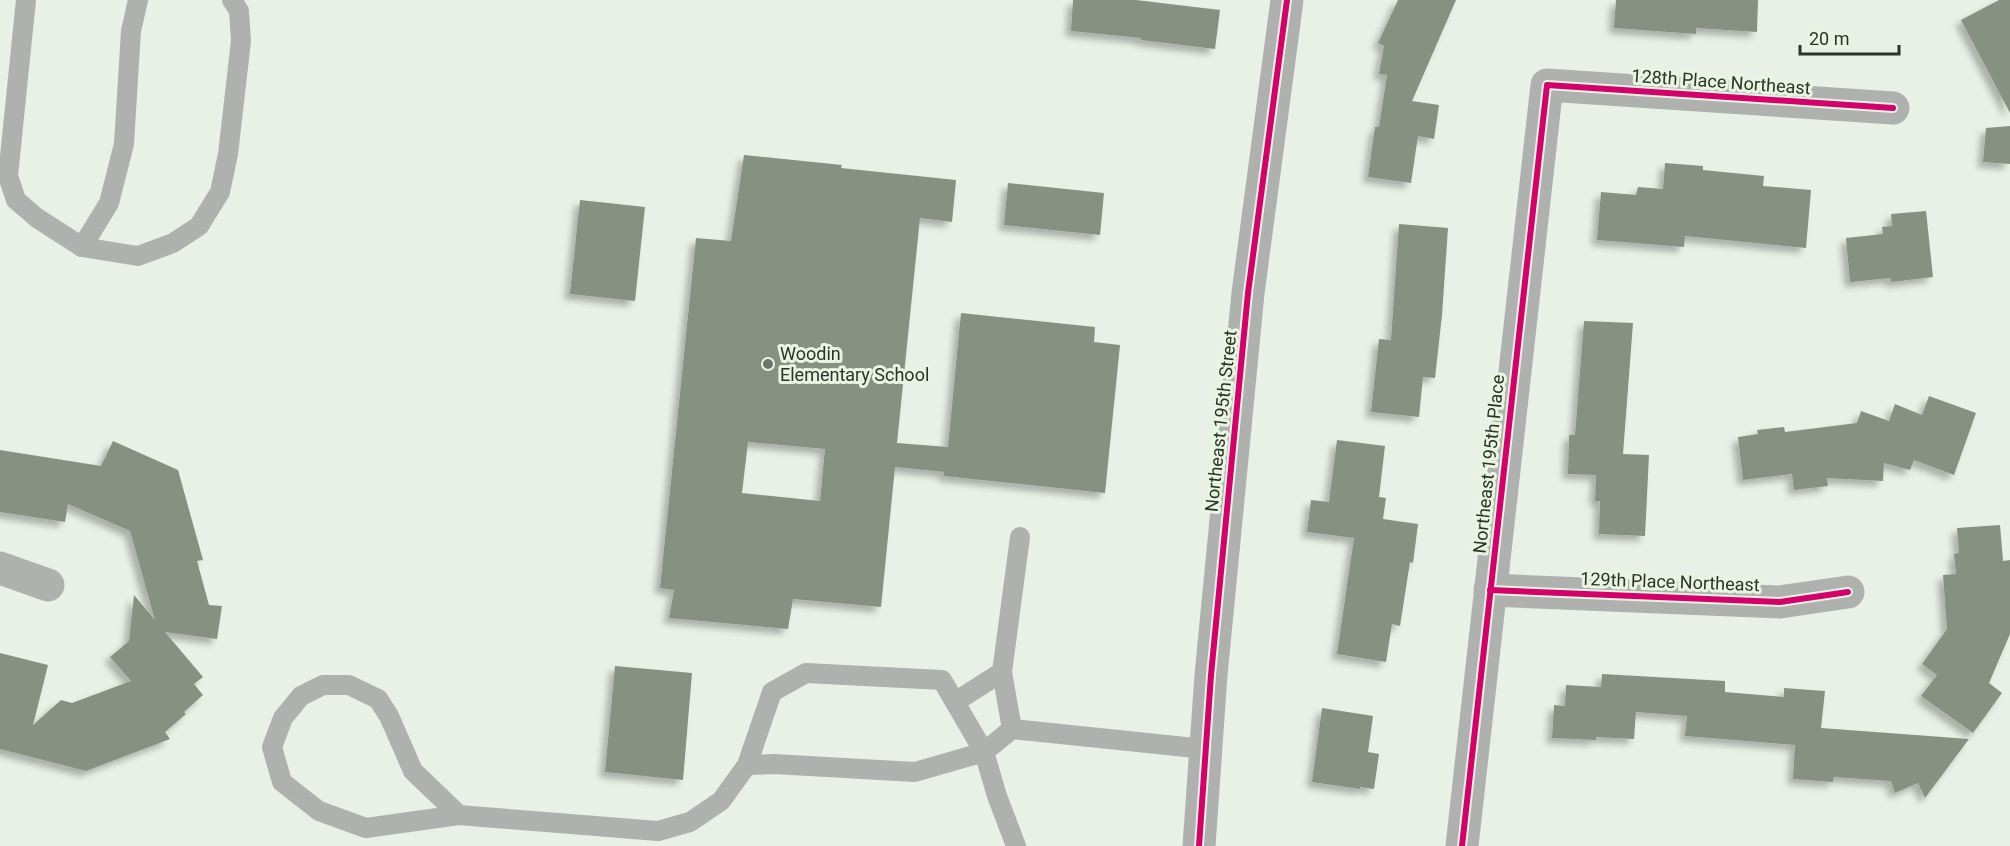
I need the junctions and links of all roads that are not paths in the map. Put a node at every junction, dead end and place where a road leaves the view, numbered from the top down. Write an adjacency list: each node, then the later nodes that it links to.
1 (26, 0): 7 (lane)
2 (138, 0): 7 (lane)
3 (232, 0): 7 (lane)
4 (1287, 0): 16 (street, Northeast 195th Street)
5 (1547, 85): 6 (street, 128th Place Northeast); 11 (street, Northeast 195th Place)
6 (1893, 108)
7 (82, 247)
8 (1020, 537): 13 (lane)
9 (0, 568): 10 (street)
10 (48, 585)
11 (1490, 590): 12 (street, 129th Place Northeast); 22 (street, Northeast 195th Place)
12 (1848, 592)
13 (1002, 672): 14 (lane); 15 (lane)
14 (955, 702): 17 (lane); 18 (lane)
15 (1012, 729): 16 (lane); 17 (lane)
16 (1205, 749): 21 (street, Northeast 195th Street)
17 (984, 752): 18 (lane); 20 (lane)
18 (747, 765): 19 (lane)
19 (459, 815): 19 (lane)
20 (1016, 846)
21 (1200, 846)
22 (1462, 846)

